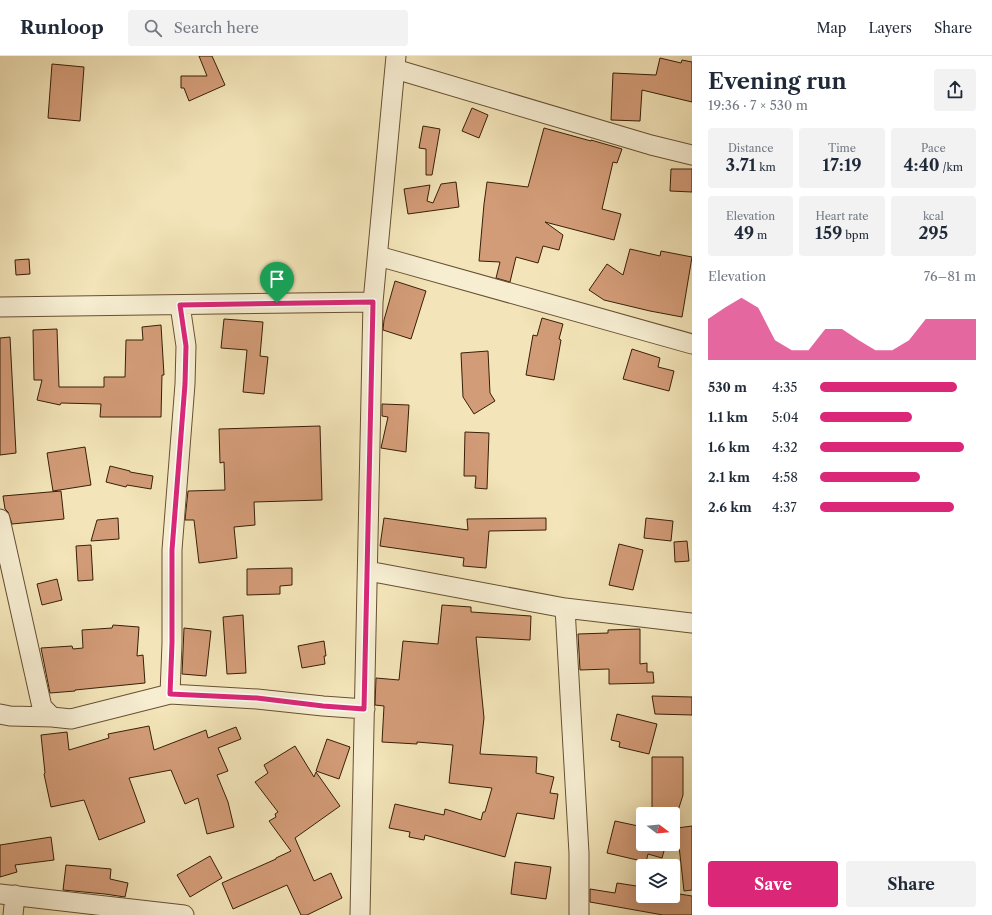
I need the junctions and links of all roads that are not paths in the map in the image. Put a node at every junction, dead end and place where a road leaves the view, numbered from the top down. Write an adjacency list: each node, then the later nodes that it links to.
1 (396, 62): 2 (street); 3 (street)
2 (692, 155)
3 (378, 256): 4 (street); 7 (street)
4 (373, 302): 5 (street); 9 (street)
5 (180, 305): 6 (street); 12 (street)
6 (0, 307)
7 (692, 344)
8 (0, 520): 15 (street)
9 (368, 571): 10 (street); 13 (street)
10 (565, 608): 11 (street); 20 (street)
11 (692, 623)
12 (170, 694): 13 (street); 15 (street)
13 (364, 709): 19 (street)
14 (0, 714): 15 (street)
15 (52, 717)
16 (8, 894): 17 (street); 18 (street)
17 (175, 914)
18 (13, 915)
19 (360, 915)
20 (579, 915)

